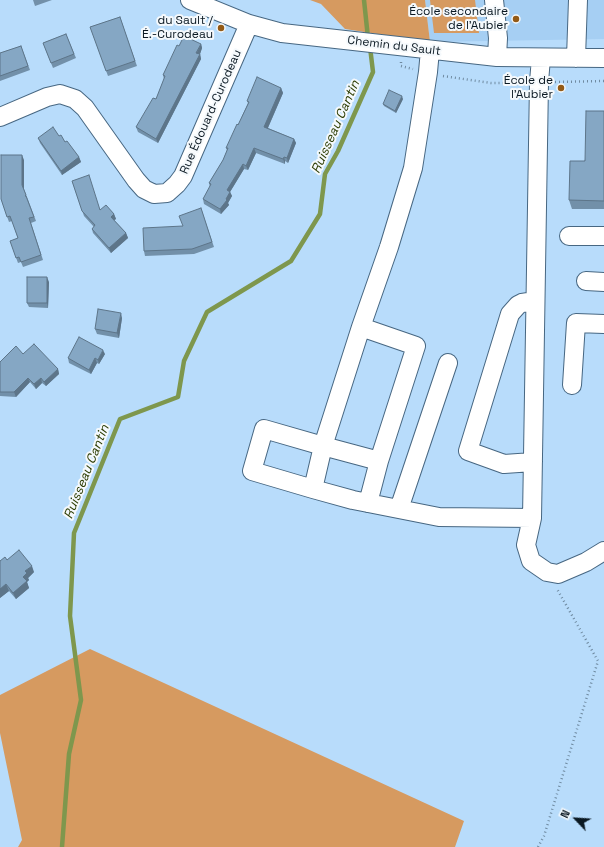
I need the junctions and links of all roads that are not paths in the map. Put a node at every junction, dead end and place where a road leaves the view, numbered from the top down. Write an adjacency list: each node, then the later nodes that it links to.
1 (190, 0): 4 (street, Chemin du Sault)
2 (494, 0): 6 (street)
3 (578, 0): 8 (street)
4 (249, 24): 5 (street, Chemin du Sault); 10 (street, Rue Édouard-Curodeau)
5 (430, 50): 6 (street, Chemin du Sault); 17 (street)
6 (497, 57): 7 (street, Chemin du Sault)
7 (541, 58): 8 (street, Chemin du Sault); 15 (street)
8 (576, 58): 9 (street, Chemin du Sault)
9 (604, 58)
10 (0, 117)
11 (568, 236): 12 (street)
12 (604, 236)
13 (586, 281): 14 (street)
14 (604, 282)
15 (535, 301): 22 (street); 22 (street)
16 (604, 324): 19 (street)
17 (361, 327): 20 (street); 21 (street)
18 (448, 363): 25 (street)
19 (572, 385)
20 (323, 446): 21 (street); 23 (street); 23 (street)
21 (379, 462): 24 (street)
22 (533, 462): 26 (street)
23 (313, 489): 24 (street)
24 (368, 503): 25 (street)
25 (399, 509): 26 (street)
26 (532, 518): 27 (street)
27 (604, 551)

